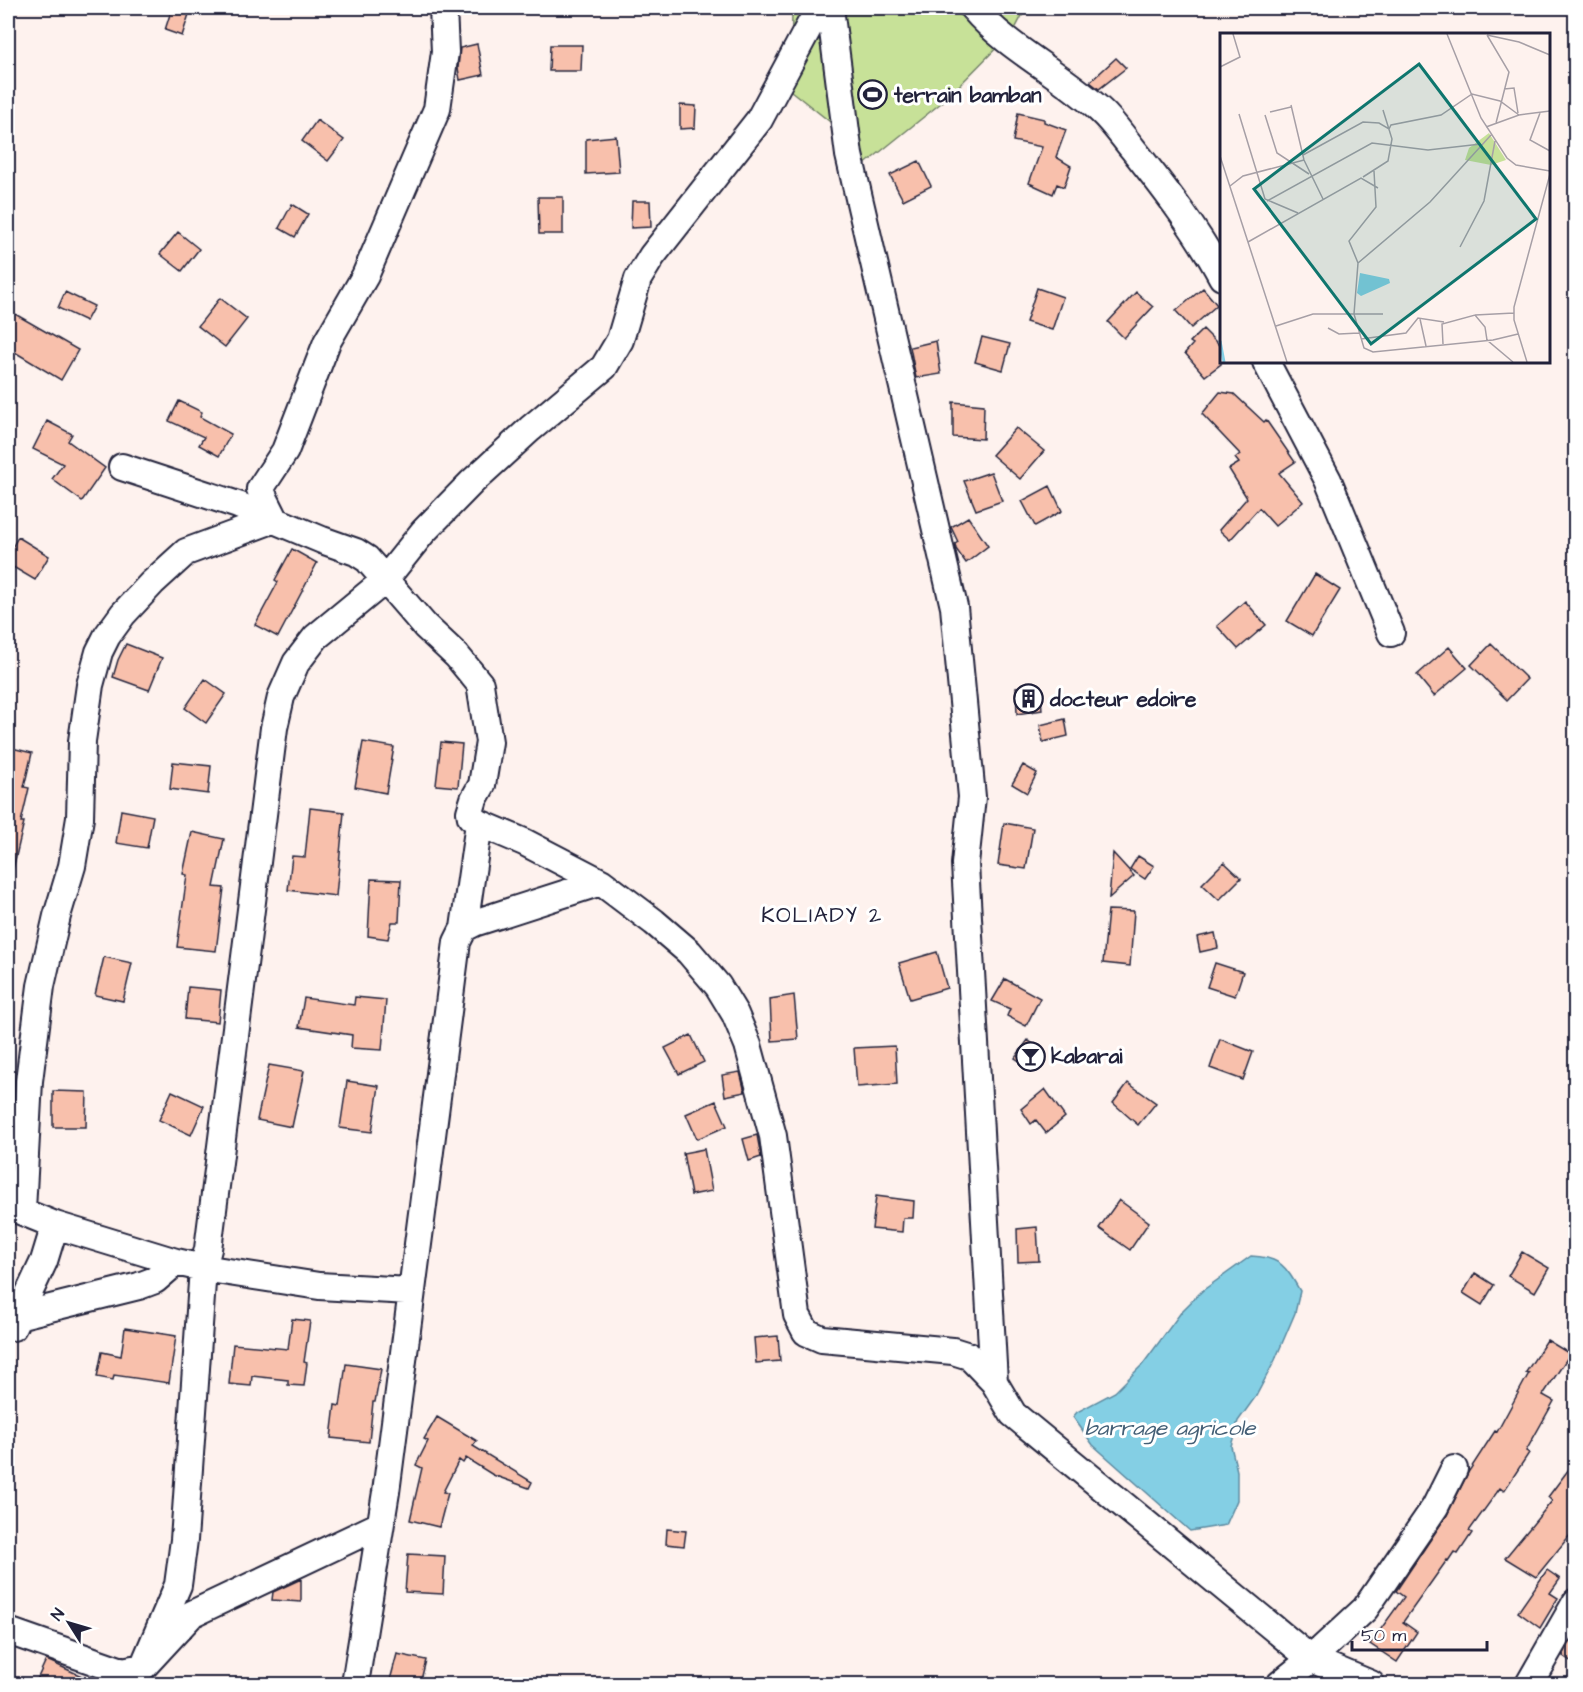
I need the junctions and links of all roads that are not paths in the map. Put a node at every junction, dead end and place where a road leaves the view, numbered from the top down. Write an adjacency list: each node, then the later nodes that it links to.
1 (443, 8): 10 (street)
2 (819, 8): 6 (street)
3 (830, 8): 5 (street)
4 (974, 8): 7 (street)
5 (835, 45): 6 (street); 25 (street)
6 (796, 51): 14 (street)
7 (1220, 275)
8 (1267, 363): 15 (street)
9 (122, 467): 11 (street)
10 (260, 489): 11 (street); 12 (street)
11 (238, 505): 12 (street); 13 (street)
12 (275, 519): 13 (street); 14 (street)
13 (186, 552): 19 (street)
14 (384, 581): 16 (street); 22 (street)
15 (1390, 633)
16 (479, 823): 17 (street); 18 (street)
17 (601, 882): 18 (street); 25 (street)
18 (464, 928): 23 (street)
19 (15, 1208): 20 (street)
20 (55, 1225): 21 (street); 24 (street)
21 (176, 1262): 22 (street); 24 (street)
22 (203, 1268): 23 (street); 31 (street)
23 (410, 1291): 27 (street)
24 (11, 1325)
25 (994, 1382): 30 (street)
26 (1454, 1469): 30 (street)
27 (380, 1525): 31 (street); 32 (street)
28 (1575, 1602): 35 (street)
29 (8, 1631): 31 (street)
30 (1311, 1659): 33 (street); 34 (street)
31 (143, 1667)
32 (355, 1684)
33 (1280, 1684)
34 (1371, 1684)
35 (1530, 1684)

